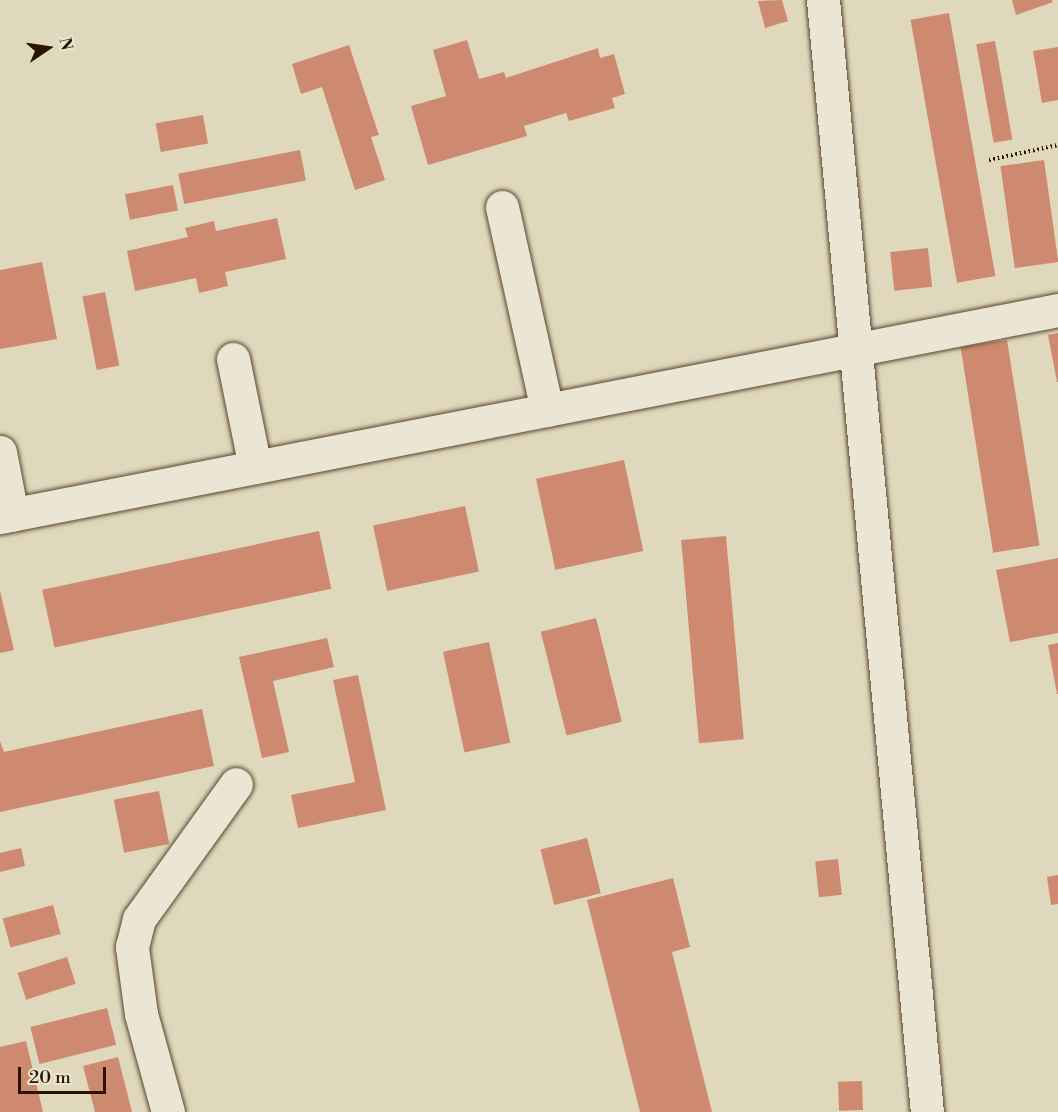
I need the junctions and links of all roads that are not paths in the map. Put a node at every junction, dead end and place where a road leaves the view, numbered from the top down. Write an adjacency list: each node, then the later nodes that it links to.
1 (823, 0): 4 (street)
2 (502, 207): 6 (street)
3 (1058, 310): 4 (street)
4 (856, 350): 6 (street); 12 (street)
5 (233, 359): 8 (street)
6 (547, 410): 8 (street)
7 (0, 452): 9 (street)
8 (255, 467): 9 (street)
9 (6, 516)
10 (236, 784): 11 (street)
11 (168, 1112)
12 (927, 1112)

